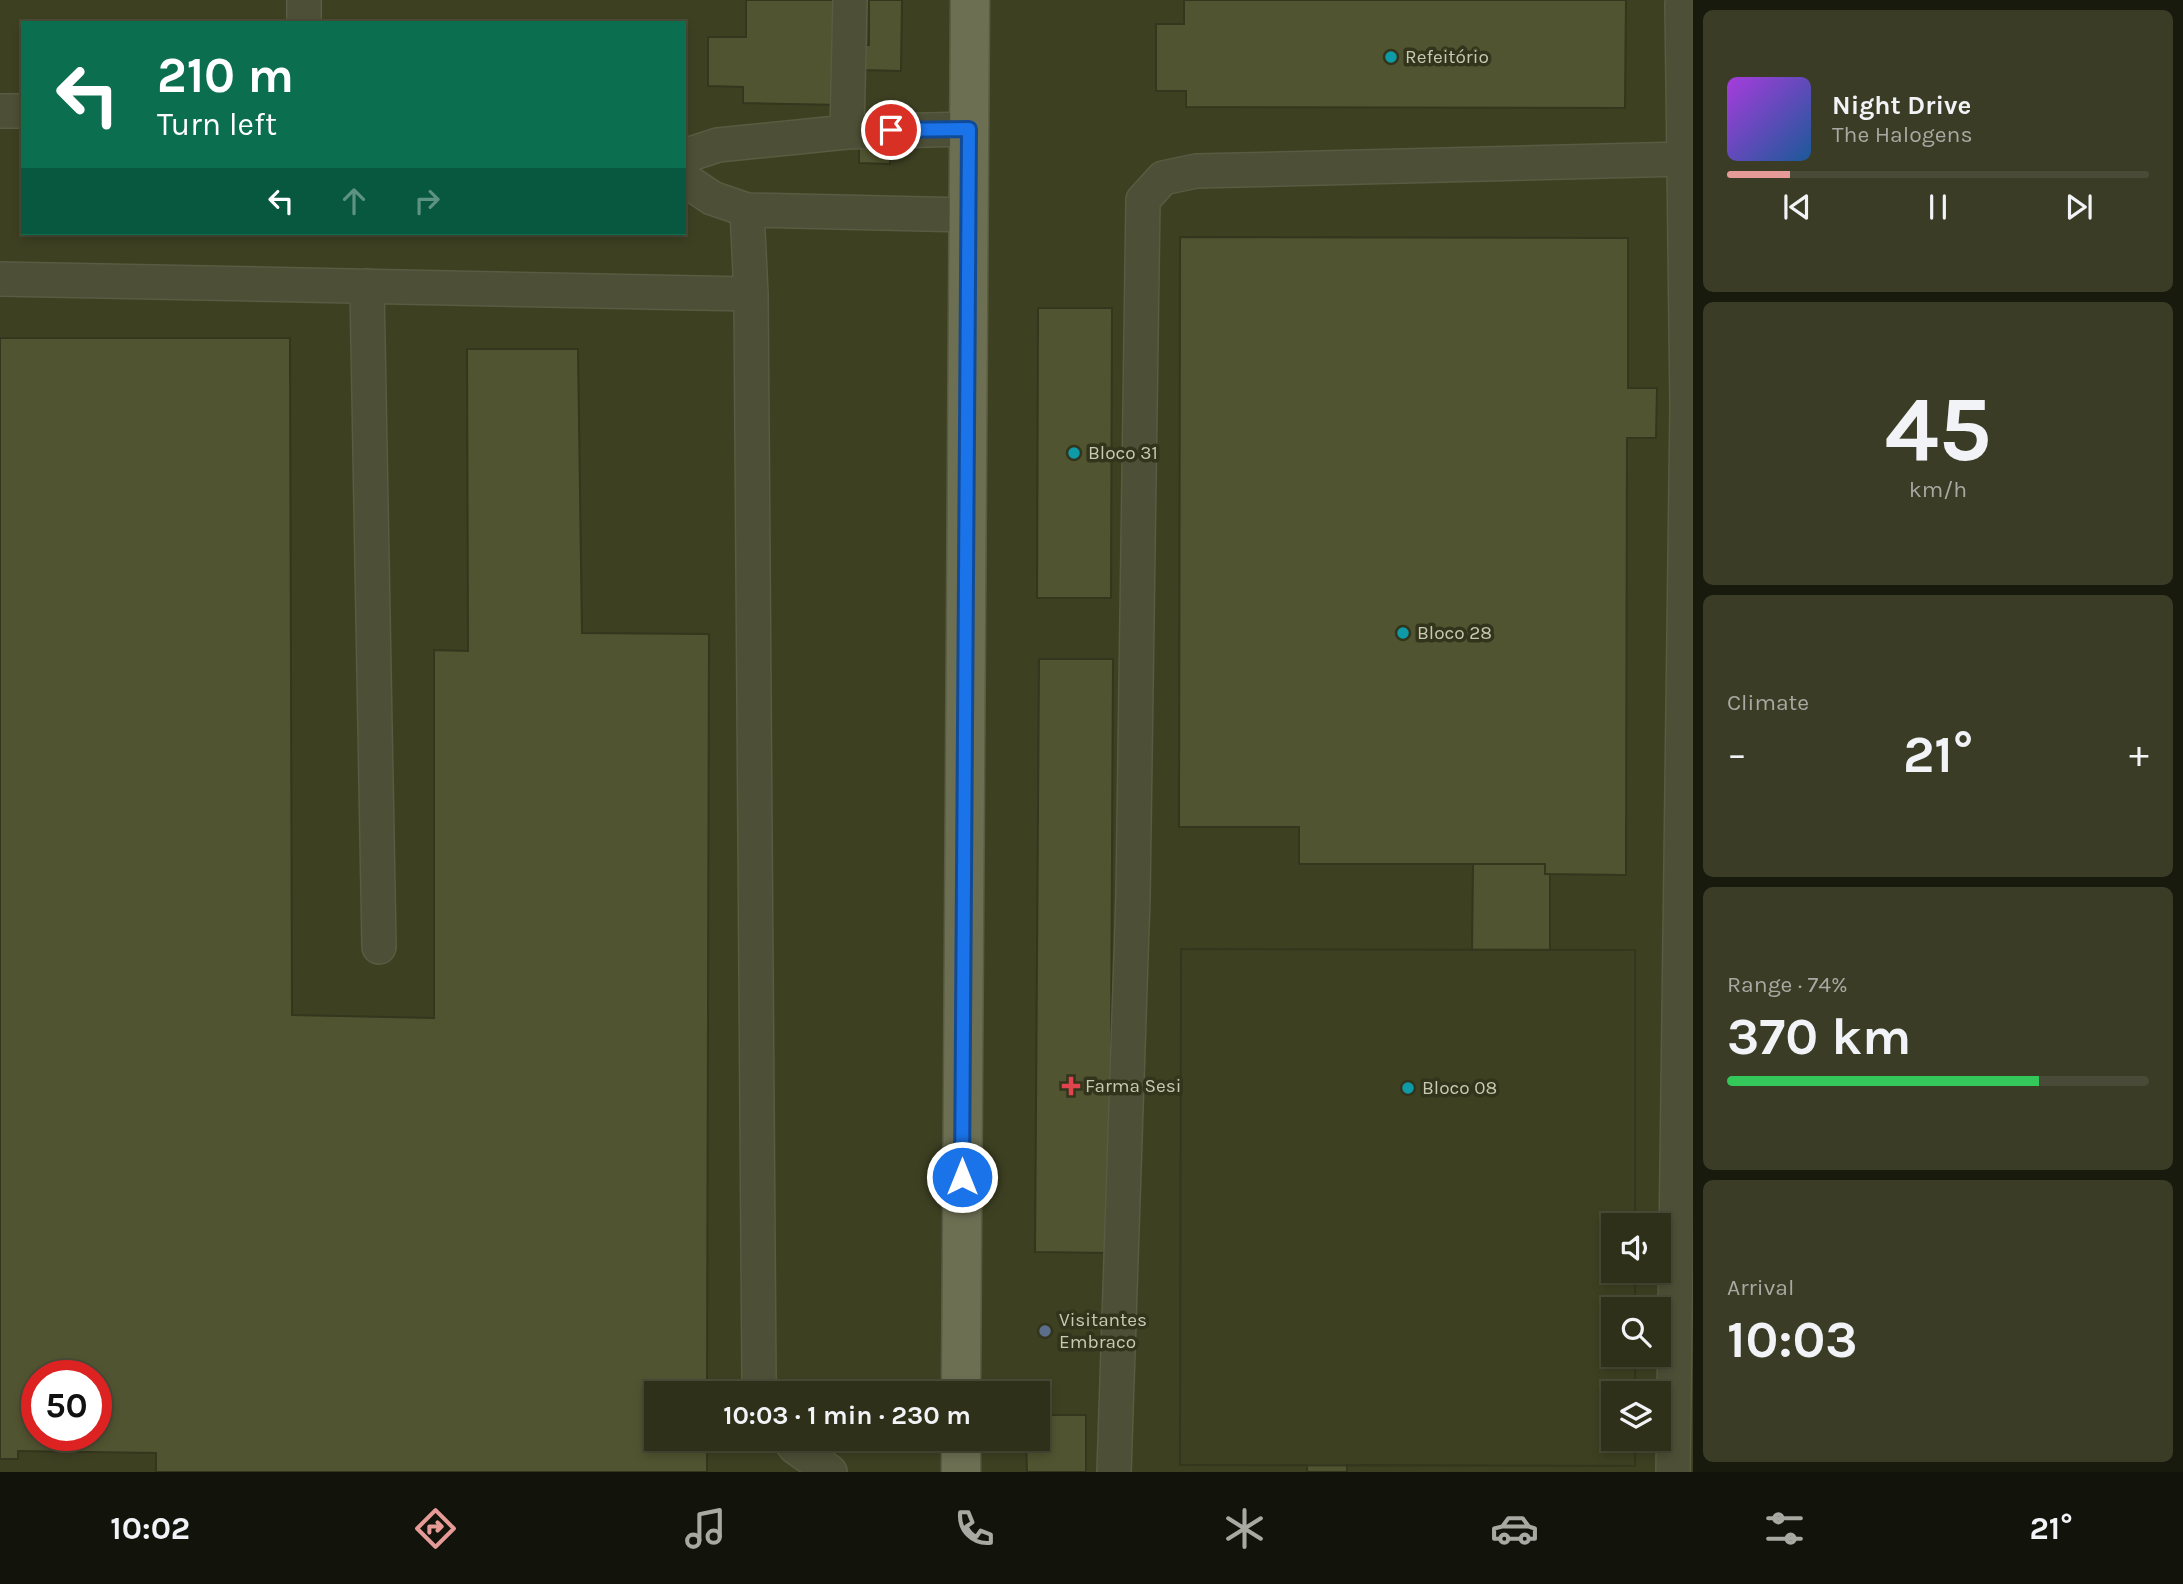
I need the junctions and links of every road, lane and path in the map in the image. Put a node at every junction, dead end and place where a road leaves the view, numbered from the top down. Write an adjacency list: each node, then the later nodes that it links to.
1 (304, 0): 5 (lane)
2 (850, 0): 9 (lane)
3 (970, 0): 8 (main road)
4 (1682, 4): 11 (lane)
5 (304, 21)
6 (0, 111): 7 (lane)
7 (21, 111)
8 (969, 129): 9 (lane); 14 (main road)
9 (847, 132): 10 (lane)
10 (686, 155)
11 (1684, 159): 18 (lane); 26 (lane)
12 (686, 180): 13 (lane)
13 (747, 210): 14 (lane); 17 (lane)
14 (969, 215): 21 (main road)
15 (0, 279): 16 (lane)
16 (368, 286): 17 (lane); 19 (lane)
17 (751, 294): 20 (lane)
18 (1690, 407): 27 (lane)
19 (379, 947)
20 (759, 1381)
21 (961, 1381)
22 (801, 1451): 24 (lane)
23 (961, 1451): 25 (main road)
24 (830, 1472)
25 (961, 1472)
26 (1114, 1472)
27 (1674, 1472)

